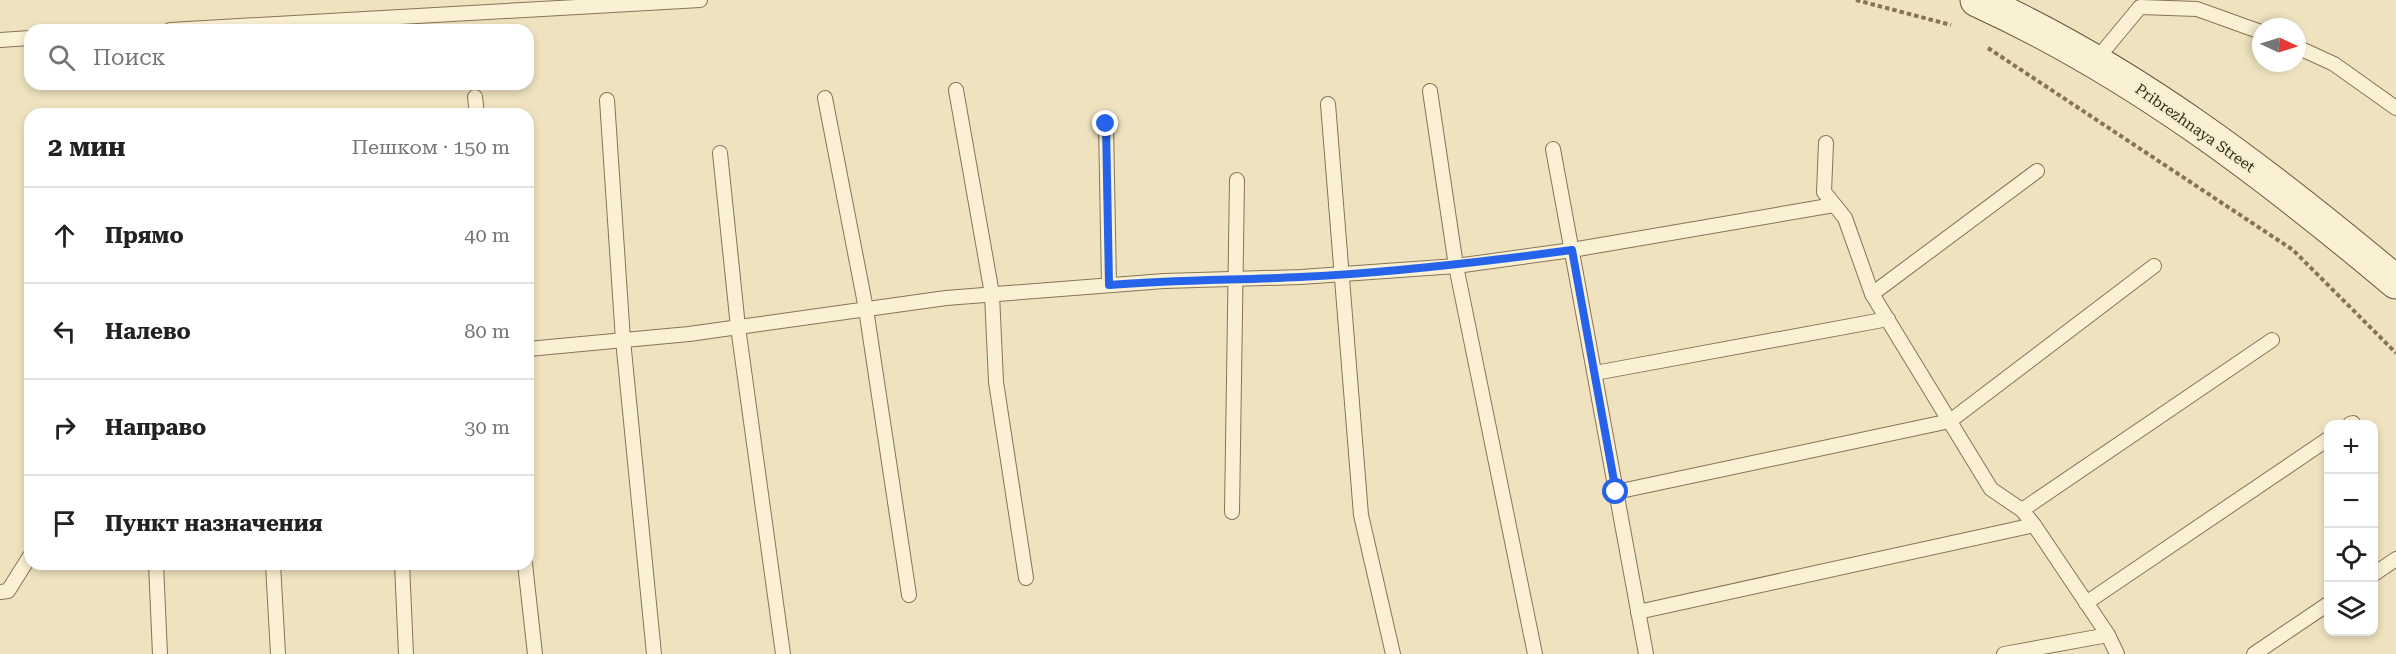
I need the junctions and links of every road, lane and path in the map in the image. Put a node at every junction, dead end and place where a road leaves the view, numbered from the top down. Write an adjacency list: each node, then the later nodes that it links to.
1 (700, 0): 4 (lane)
2 (1856, 0): 5 (path)
3 (1977, 0): 11 (main road, Pribrezhnaya Street)
4 (276, 24)
5 (1956, 27)
6 (2252, 29): 11 (lane)
7 (24, 38): 8 (lane)
8 (0, 40)
9 (1986, 46): 42 (path)
10 (2306, 51): 19 (lane)
11 (2096, 60): 32 (main road, Pribrezhnaya Street)
12 (956, 90): 34 (lane)
13 (1430, 91): 28 (lane)
14 (475, 97): 18 (lane)
15 (825, 98): 36 (lane)
16 (607, 100): 39 (lane)
17 (1328, 104): 30 (lane)
18 (476, 108)
19 (2396, 108)
20 (1106, 124): 33 (lane)
21 (1826, 143): 26 (lane)
22 (1553, 149): 27 (lane)
23 (720, 153): 38 (lane)
24 (2037, 171): 35 (lane)
25 (1237, 180): 31 (lane)
26 (1834, 205): 27 (lane); 35 (lane)
27 (1572, 250): 28 (lane); 43 (lane)
28 (1456, 266): 30 (lane); 71 (lane)
29 (2154, 266): 44 (lane)
30 (1340, 274): 31 (lane); 70 (lane)
31 (1237, 279): 33 (lane); 48 (lane)
32 (2396, 282)
33 (1109, 285): 34 (lane)
34 (992, 294): 36 (lane); 57 (lane)
35 (1872, 294): 37 (lane)
36 (866, 309): 38 (lane); 59 (lane)
37 (1887, 319): 43 (lane); 44 (lane)
38 (738, 327): 39 (lane); 69 (lane)
39 (622, 340): 41 (lane); 68 (lane)
40 (2272, 340): 47 (lane)
41 (534, 348)
42 (2396, 353)
43 (1595, 373): 46 (lane)
44 (1950, 421): 46 (lane); 47 (lane)
45 (2324, 442): 60 (lane)
46 (1616, 492): 62 (lane)
47 (2022, 510): 49 (lane)
48 (1232, 512)
49 (2034, 525): 60 (lane); 62 (lane)
50 (2396, 559): 56 (lane)
51 (24, 566): 58 (lane)
52 (156, 570): 64 (lane)
53 (273, 570): 65 (lane)
54 (402, 570): 66 (lane)
55 (526, 570): 67 (lane)
56 (2378, 571)
57 (1026, 578)
58 (0, 592)
59 (909, 595)
60 (2086, 603): 63 (lane)
61 (2324, 607): 75 (lane)
62 (1638, 612): 72 (lane)
63 (2108, 635): 73 (lane); 74 (lane)
64 (160, 654)
65 (278, 654)
66 (406, 654)
67 (535, 654)
68 (654, 654)
69 (783, 654)
70 (1393, 654)
71 (1535, 654)
72 (1646, 654)
73 (2004, 654)
74 (2117, 654)
75 (2254, 654)

